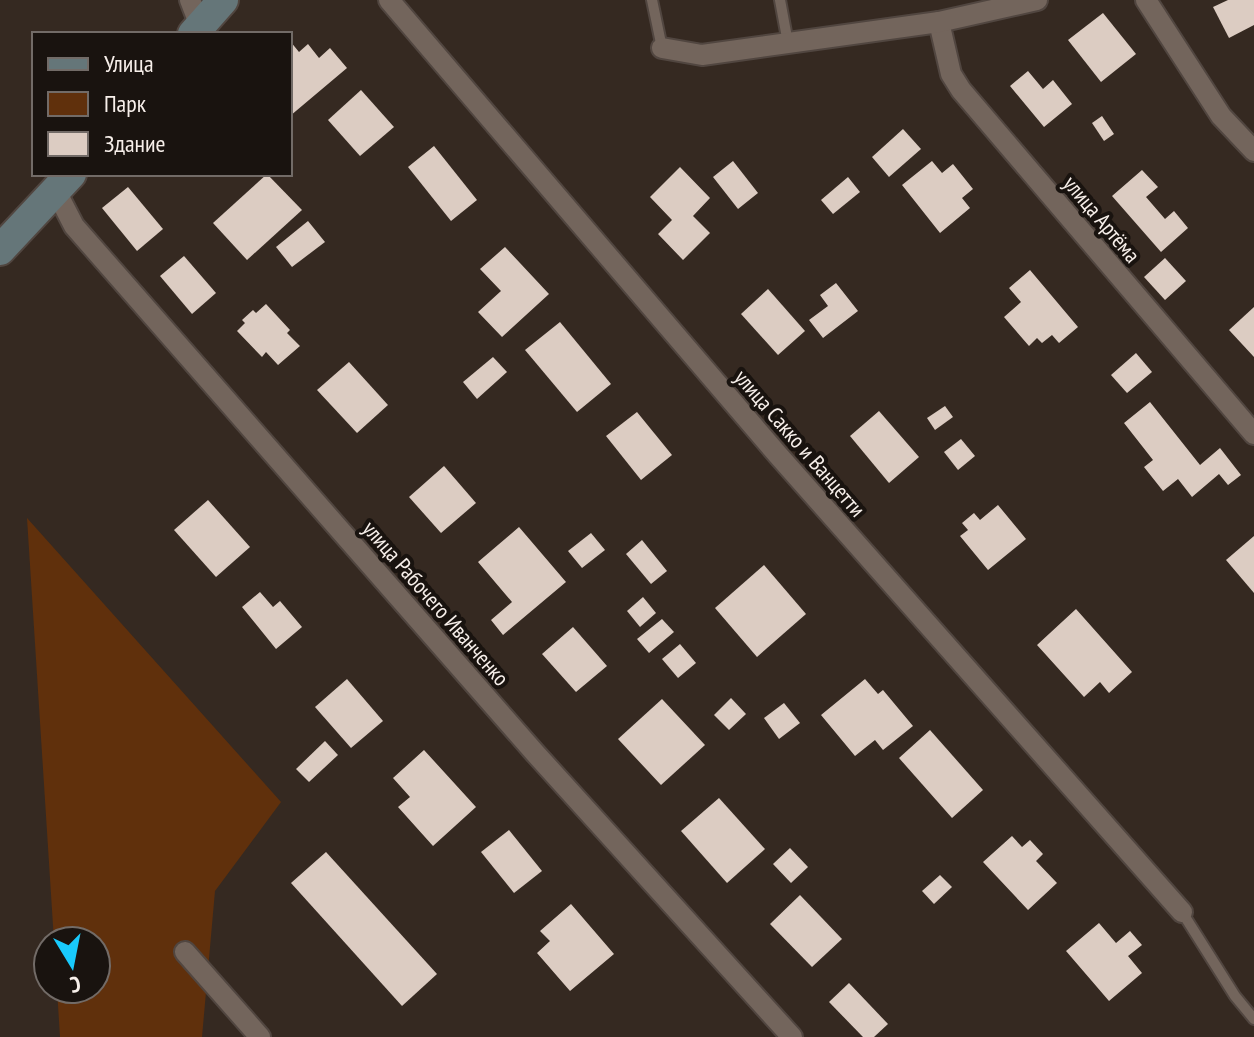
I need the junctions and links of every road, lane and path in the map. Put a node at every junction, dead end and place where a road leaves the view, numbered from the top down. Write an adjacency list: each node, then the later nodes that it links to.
1 (223, 0): 7 (street)
2 (389, 0): 15 (street, улица Сакко и Ванцетти)
3 (652, 0): 10 (lane)
4 (780, 0): 9 (lane)
5 (1037, 0): 8 (street)
6 (1146, 0): 11 (street)
7 (194, 20)
8 (939, 22): 9 (street); 14 (street, улица Артёма)
9 (788, 43): 10 (street)
10 (662, 48)
11 (1254, 151)
12 (64, 183): 13 (street); 19 (street, улица Рабочего Иванченко)
13 (0, 250)
14 (1254, 434)
15 (1182, 912): 17 (lane)
16 (185, 952): 18 (street)
17 (1254, 1019)
18 (260, 1037)
19 (792, 1037)

